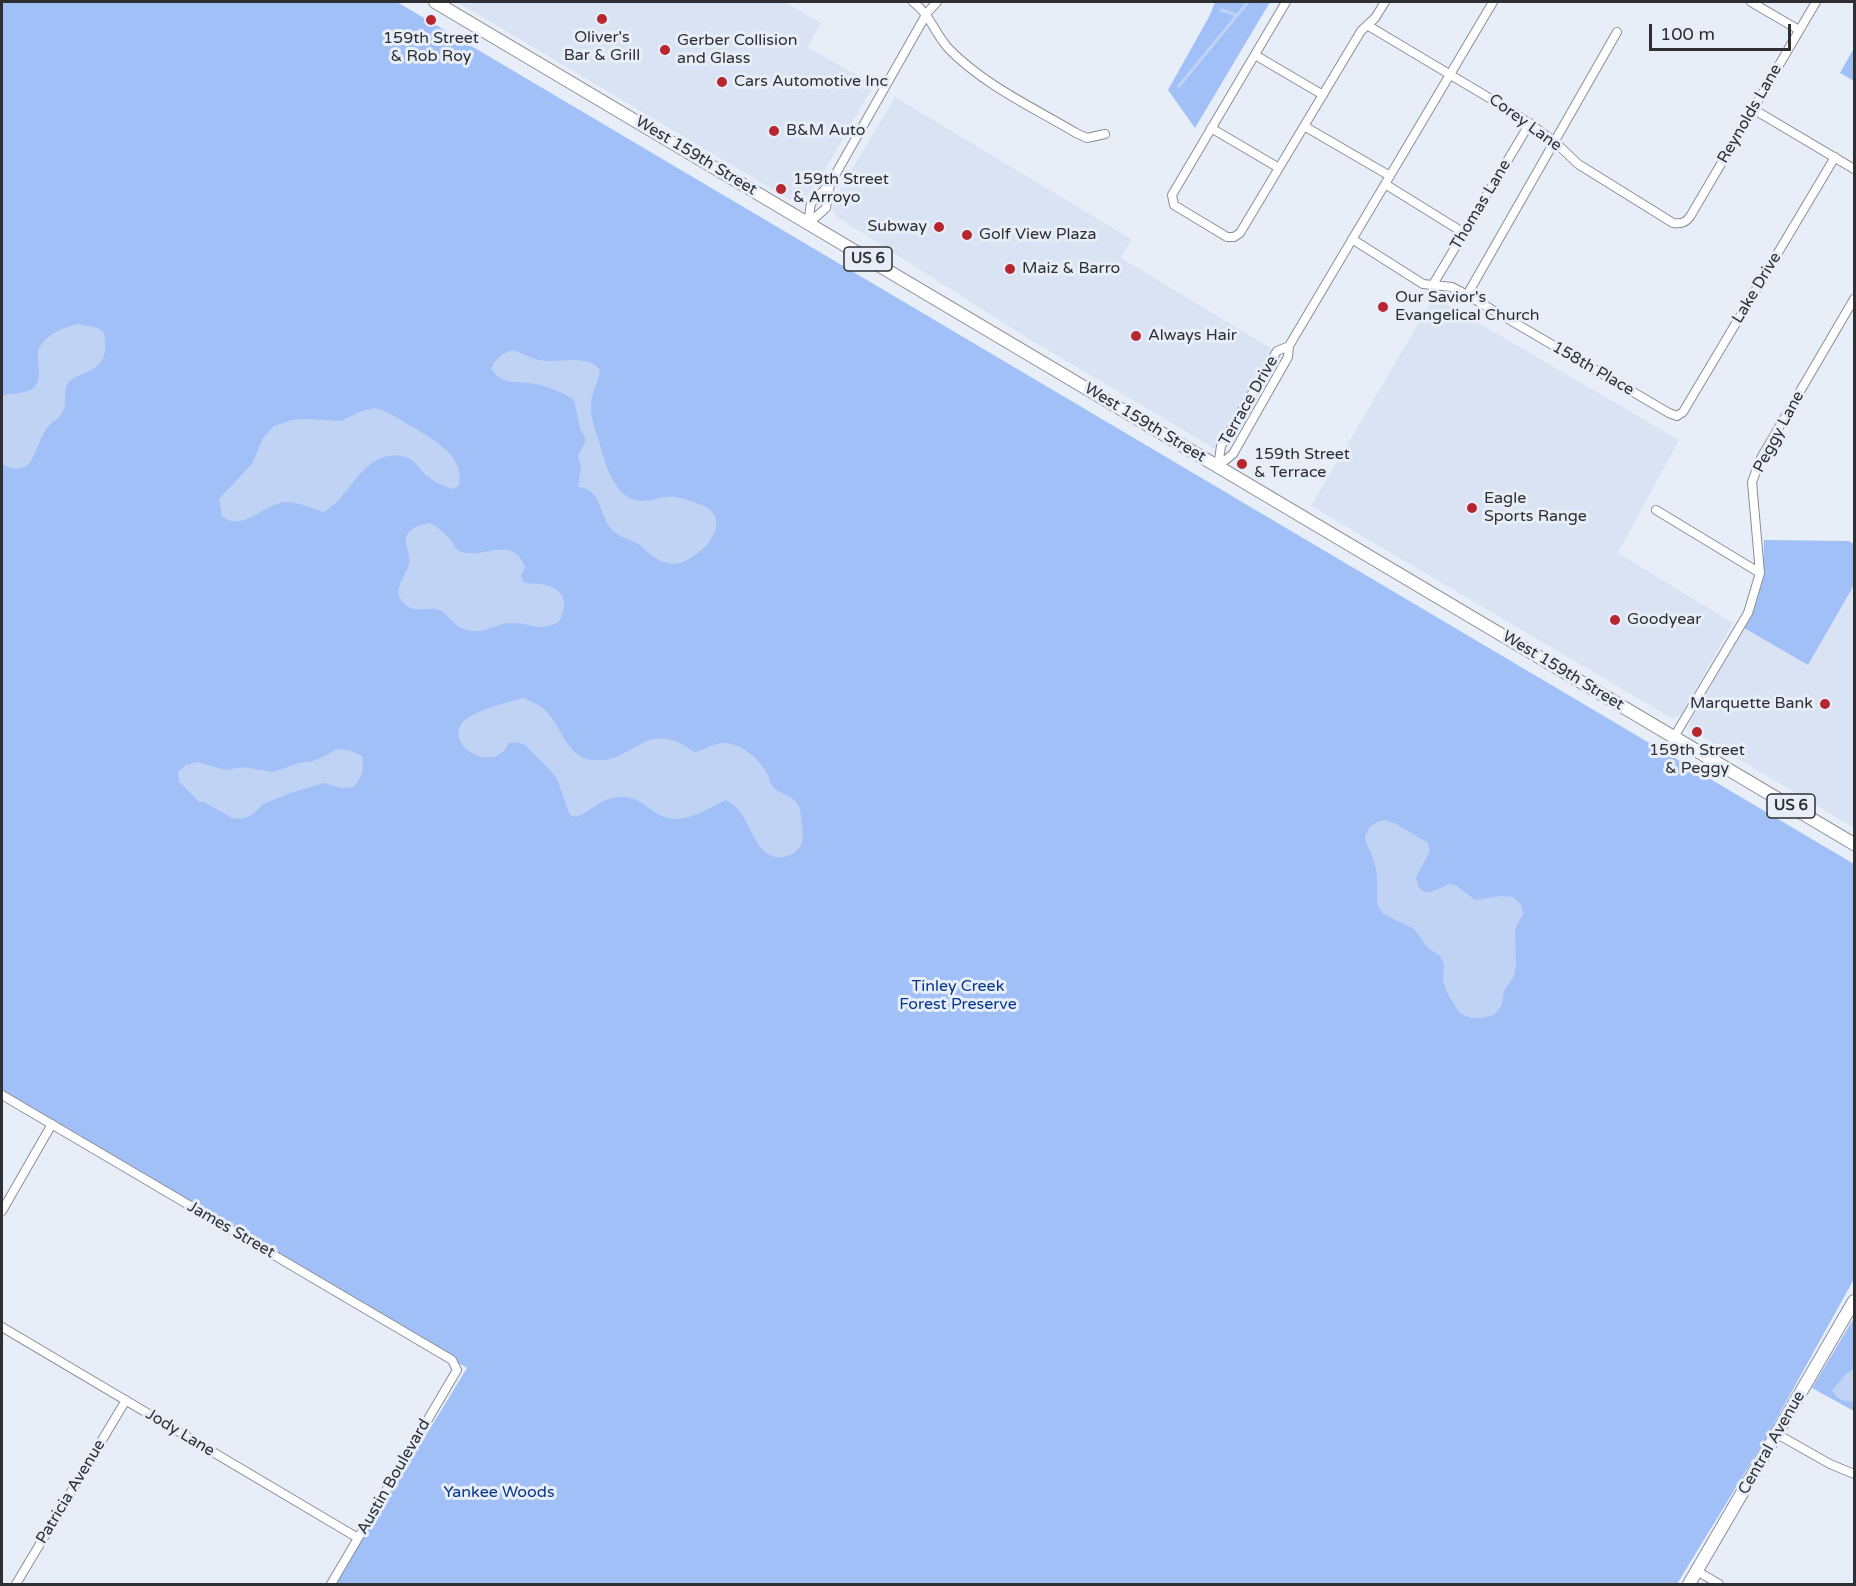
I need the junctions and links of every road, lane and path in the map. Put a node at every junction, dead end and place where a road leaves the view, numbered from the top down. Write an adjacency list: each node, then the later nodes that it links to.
1 (435, 2): 27 (main road, West 159th Street / US 6)
2 (913, 2): 9 (street)
3 (937, 2): 9 (street)
4 (1286, 2): 13 (street)
5 (1385, 2): 10 (street)
6 (1493, 2): 14 (street, Terrace Drive)
7 (1751, 2): 11 (street)
8 (1816, 2): 11 (street, Reynolds Lane)
9 (927, 14): 20 (street); 26 (street)
10 (1367, 25): 14 (street, Corey Lane); 15 (street)
11 (1799, 30): 16 (street, Reynolds Lane)
12 (1617, 32): 21 (street, Thomas Lane)
13 (1255, 55): 15 (street); 19 (street)
14 (1450, 74): 17 (street, Corey Lane); 25 (street, Terrace Drive)
15 (1323, 95): 18 (street)
16 (1754, 109): 22 (street); 28 (street, Reynolds Lane)
17 (1530, 123): 21 (street, Corey Lane); 29 (street, Thomas Lane)
18 (1304, 126): 23 (street); 25 (street)
19 (1211, 128): 23 (street); 23 (street)
20 (1105, 134)
21 (1554, 141): 28 (street, Corey Lane); 32 (street, Thomas Lane)
22 (1834, 157): 24 (street); 35 (street, Lake Drive)
23 (1278, 168)
24 (1854, 169)
25 (1388, 180): 29 (street); 30 (street, Terrace Drive)
26 (830, 184): 27 (street); 27 (street)
27 (808, 224): 36 (main road, West 159th Street / US 6)
28 (1681, 224)
29 (1464, 234): 31 (street, Thomas Lane)
30 (1353, 239): 31 (street, 158th Place); 34 (street, Terrace Drive)
31 (1432, 286): 32 (street, 158th Place)
32 (1467, 295): 35 (street, 158th Place)
33 (1854, 299): 38 (street, Peggy Lane)
34 (1289, 346): 36 (street, Terrace Drive); 36 (street, Terrace Drive)
35 (1677, 416)
36 (1218, 466): 39 (main road, West 159th Street / US 6)
37 (1656, 510): 38 (street)
38 (1760, 573): 39 (street, Peggy Lane)
39 (1674, 737): 40 (main road, West 159th Street / US 6)
40 (1854, 844)
41 (2, 1095): 42 (street, James Street)
42 (52, 1125): 43 (street); 46 (street, James Street)
43 (2, 1211)
44 (1854, 1301): 48 (main road, Central Avenue)
45 (2, 1327): 47 (street, Jody Lane)
46 (457, 1370): 50 (street, Austin Boulevard)
47 (126, 1400): 50 (street, Jody Lane); 52 (street, Patricia Avenue)
48 (1777, 1434): 49 (street); 51 (main road, Central Avenue)
49 (1854, 1474)
50 (358, 1538): 53 (street, Austin Boulevard)
51 (1697, 1571): 54 (main road, Central Avenue); 55 (street)
52 (16, 1584)
53 (331, 1584)
54 (1689, 1584)
55 (1719, 1584)

